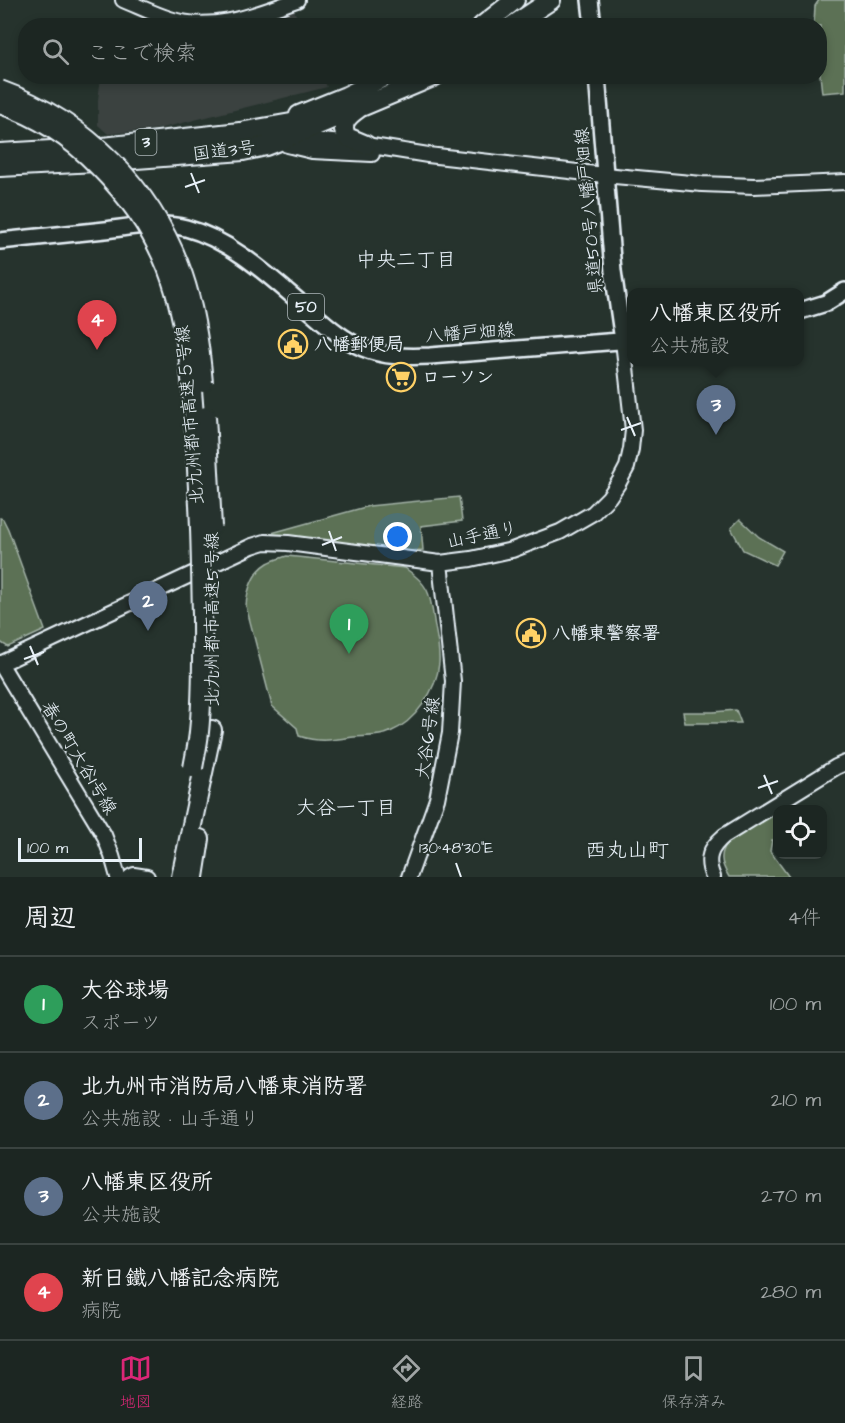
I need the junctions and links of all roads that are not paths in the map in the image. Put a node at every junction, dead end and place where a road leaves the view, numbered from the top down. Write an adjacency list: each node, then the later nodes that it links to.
1 (123, 0): 7 (street)
2 (297, 0): 8 (street)
3 (515, 0): 9 (highway)
4 (551, 0): 10 (highway)
5 (565, 0): 11 (highway)
6 (590, 0): 12 (main road)
7 (166, 18)
8 (246, 18)
9 (492, 18)
10 (524, 18)
11 (538, 18)
12 (592, 18)
13 (369, 84): 20 (highway)
14 (395, 84): 21 (highway, 国道3号 / 3)
15 (416, 84): 19 (highway, 国道3号 / 3)
16 (598, 84): 27 (main road, 県道50号八幡戸畑線)
17 (0, 90): 39 (highway, 北九州都市高速5号線, bridge)
18 (0, 104): 44 (highway, 北九州都市高速５号線, bridge)
19 (359, 108): 21 (highway, 国道3号 / 3); 22 (highway)
20 (225, 134): 21 (highway, 国道3号 / 3); 23 (highway, 国道3号 / 3)
21 (291, 136): 22 (street); 23 (street); 25 (street); 26 (highway, 国道3号 / 3)
22 (366, 145): 25 (street)
23 (103, 147): 24 (highway, 国道3号 / 3)
24 (0, 153)
25 (428, 155): 27 (street)
26 (0, 167)
27 (604, 175): 28 (street); 34 (main road, 県道50号八幡戸畑線)
28 (845, 182)
29 (0, 241): 35 (main road, 八幡戸畑線 / 50)
30 (845, 291): 32 (main road)
31 (845, 303): 33 (main road)
32 (804, 310)
33 (804, 321)
34 (627, 336)
35 (627, 341)
36 (629, 366): 37 (street, 山手通り)
37 (440, 563): 38 (street, 山手通り); 47 (street, 大谷6号線)
38 (0, 663): 41 (street, 春の町大谷1号線)
39 (212, 730): 45 (highway); 46 (highway)
40 (845, 763): 48 (street)
41 (118, 877)
42 (130, 877): 43 (street)
43 (147, 877)
44 (169, 877)
45 (181, 877)
46 (194, 877)
47 (409, 877)
48 (714, 877)

